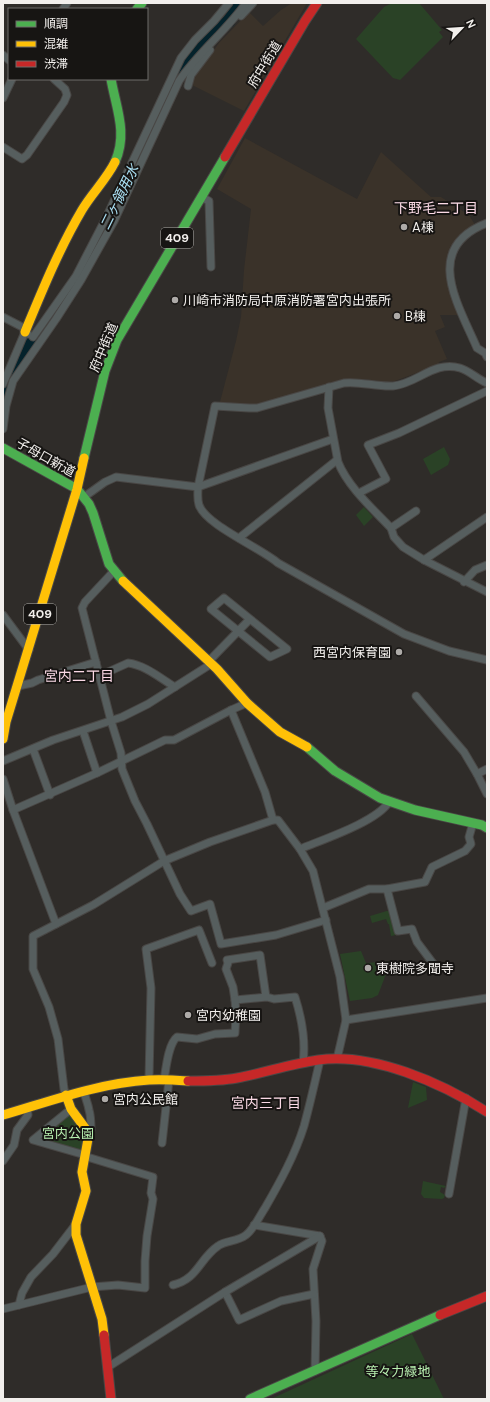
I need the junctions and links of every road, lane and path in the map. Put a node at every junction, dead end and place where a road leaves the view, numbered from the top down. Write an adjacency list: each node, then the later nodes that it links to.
1 (228, 3): 16 (street)
2 (246, 3): 16 (street)
3 (253, 3): 8 (street)
4 (317, 3): 11 (main road, 府中街道 / 409)
5 (12, 80): 9 (street)
6 (55, 80): 10 (street)
7 (111, 80): 15 (main road)
8 (188, 86)
9 (3, 98)
10 (3, 147)
11 (201, 197): 13 (street); 27 (main road, 府中街道 / 409)
12 (487, 223): 17 (street)
13 (211, 267)
14 (3, 317): 15 (street)
15 (25, 330): 16 (street); 19 (street)
16 (37, 340): 22 (street)
17 (487, 357)
18 (487, 383): 20 (street)
19 (3, 384)
20 (329, 387): 23 (street); 26 (street)
21 (487, 391): 28 (street)
22 (3, 429)
23 (334, 439): 25 (street); 26 (street)
24 (3, 448): 27 (main road, 子母口新道)
25 (337, 460): 28 (street); 33 (street)
26 (198, 487): 29 (street); 33 (street)
27 (77, 489): 29 (main road, 子母口新道); 42 (main road, 府中街道 / 409)
28 (358, 493): 32 (street)
29 (84, 496): 36 (main road, 子母口新道)
30 (416, 511): 32 (street)
31 (487, 517): 34 (street)
32 (391, 528): 34 (street)
33 (239, 538): 43 (street)
34 (424, 560): 37 (street)
35 (487, 565): 37 (street)
36 (114, 570): 44 (street); 45 (main road, 子母口新道)
37 (464, 582): 38 (street)
38 (487, 592)
39 (3, 615): 42 (street)
40 (250, 619): 41 (street); 41 (street); 41 (street)
41 (238, 631): 45 (street)
42 (29, 650): 47 (main road, 府中街道 / 409)
43 (487, 660)
44 (96, 662): 46 (street); 47 (street)
45 (210, 662): 48 (street); 50 (main road, 子母口新道)
46 (99, 676): 48 (street); 52 (street)
47 (18, 686): 54 (main road, 府中街道 / 409)
48 (175, 687): 52 (street)
49 (416, 696): 60 (street)
50 (247, 703): 51 (street); 64 (main road, 子母口新道)
51 (231, 710): 57 (street); 66 (street)
52 (111, 721): 53 (street); 57 (street)
53 (83, 731): 55 (street); 59 (street)
54 (3, 739)
55 (33, 749): 56 (street); 63 (street)
56 (3, 761)
57 (122, 761): 59 (street); 69 (street)
58 (487, 769): 60 (street)
59 (97, 774): 63 (street)
60 (478, 774): 62 (street)
61 (3, 779): 65 (street)
62 (487, 794)
63 (50, 795): 65 (street)
64 (389, 802): 67 (main road, 子母口新道); 68 (street)
65 (13, 810): 73 (street)
66 (273, 820): 68 (street); 69 (street)
67 (482, 824): 70 (street)
68 (300, 849): 71 (street)
69 (164, 861): 72 (street); 73 (street)
70 (387, 889): 71 (street); 75 (street)
71 (323, 908): 72 (street)
72 (326, 920): 79 (street)
73 (56, 924): 86 (street)
74 (212, 963): 83 (street)
75 (435, 966)
76 (266, 997): 78 (street); 78 (street); 82 (street)
77 (487, 998): 79 (street)
78 (235, 1000): 84 (street)
79 (346, 1020): 80 (street)
80 (337, 1059): 81 (main road); 87 (main road)
81 (320, 1060): 82 (main road); 98 (street)
82 (303, 1064): 84 (main road)
83 (149, 1079): 84 (main road); 85 (main road)
84 (166, 1080): 93 (street)
85 (84, 1091): 86 (main road); 92 (street)
86 (66, 1096): 88 (main road); 89 (main road)
87 (466, 1098): 90 (main road); 96 (street)
88 (27, 1108): 91 (main road); 95 (street)
89 (71, 1109): 92 (main road); 94 (street)
90 (487, 1112)
91 (3, 1115)
92 (88, 1132): 94 (main road)
93 (162, 1143)
94 (84, 1156): 97 (main road); 101 (street)
95 (3, 1161)
96 (448, 1194)
97 (76, 1224): 101 (main road); 105 (street)
98 (254, 1225): 99 (street); 100 (street)
99 (320, 1236): 102 (street); 103 (street)
100 (173, 1285)
101 (92, 1287): 105 (street); 107 (main road)
102 (225, 1292): 103 (street); 107 (street)
103 (314, 1294): 108 (street)
104 (487, 1296): 108 (main road)
105 (19, 1305): 106 (street)
106 (3, 1309)
107 (108, 1366): 109 (main road)
108 (315, 1371): 110 (main road)
109 (111, 1399)
110 (250, 1399)

